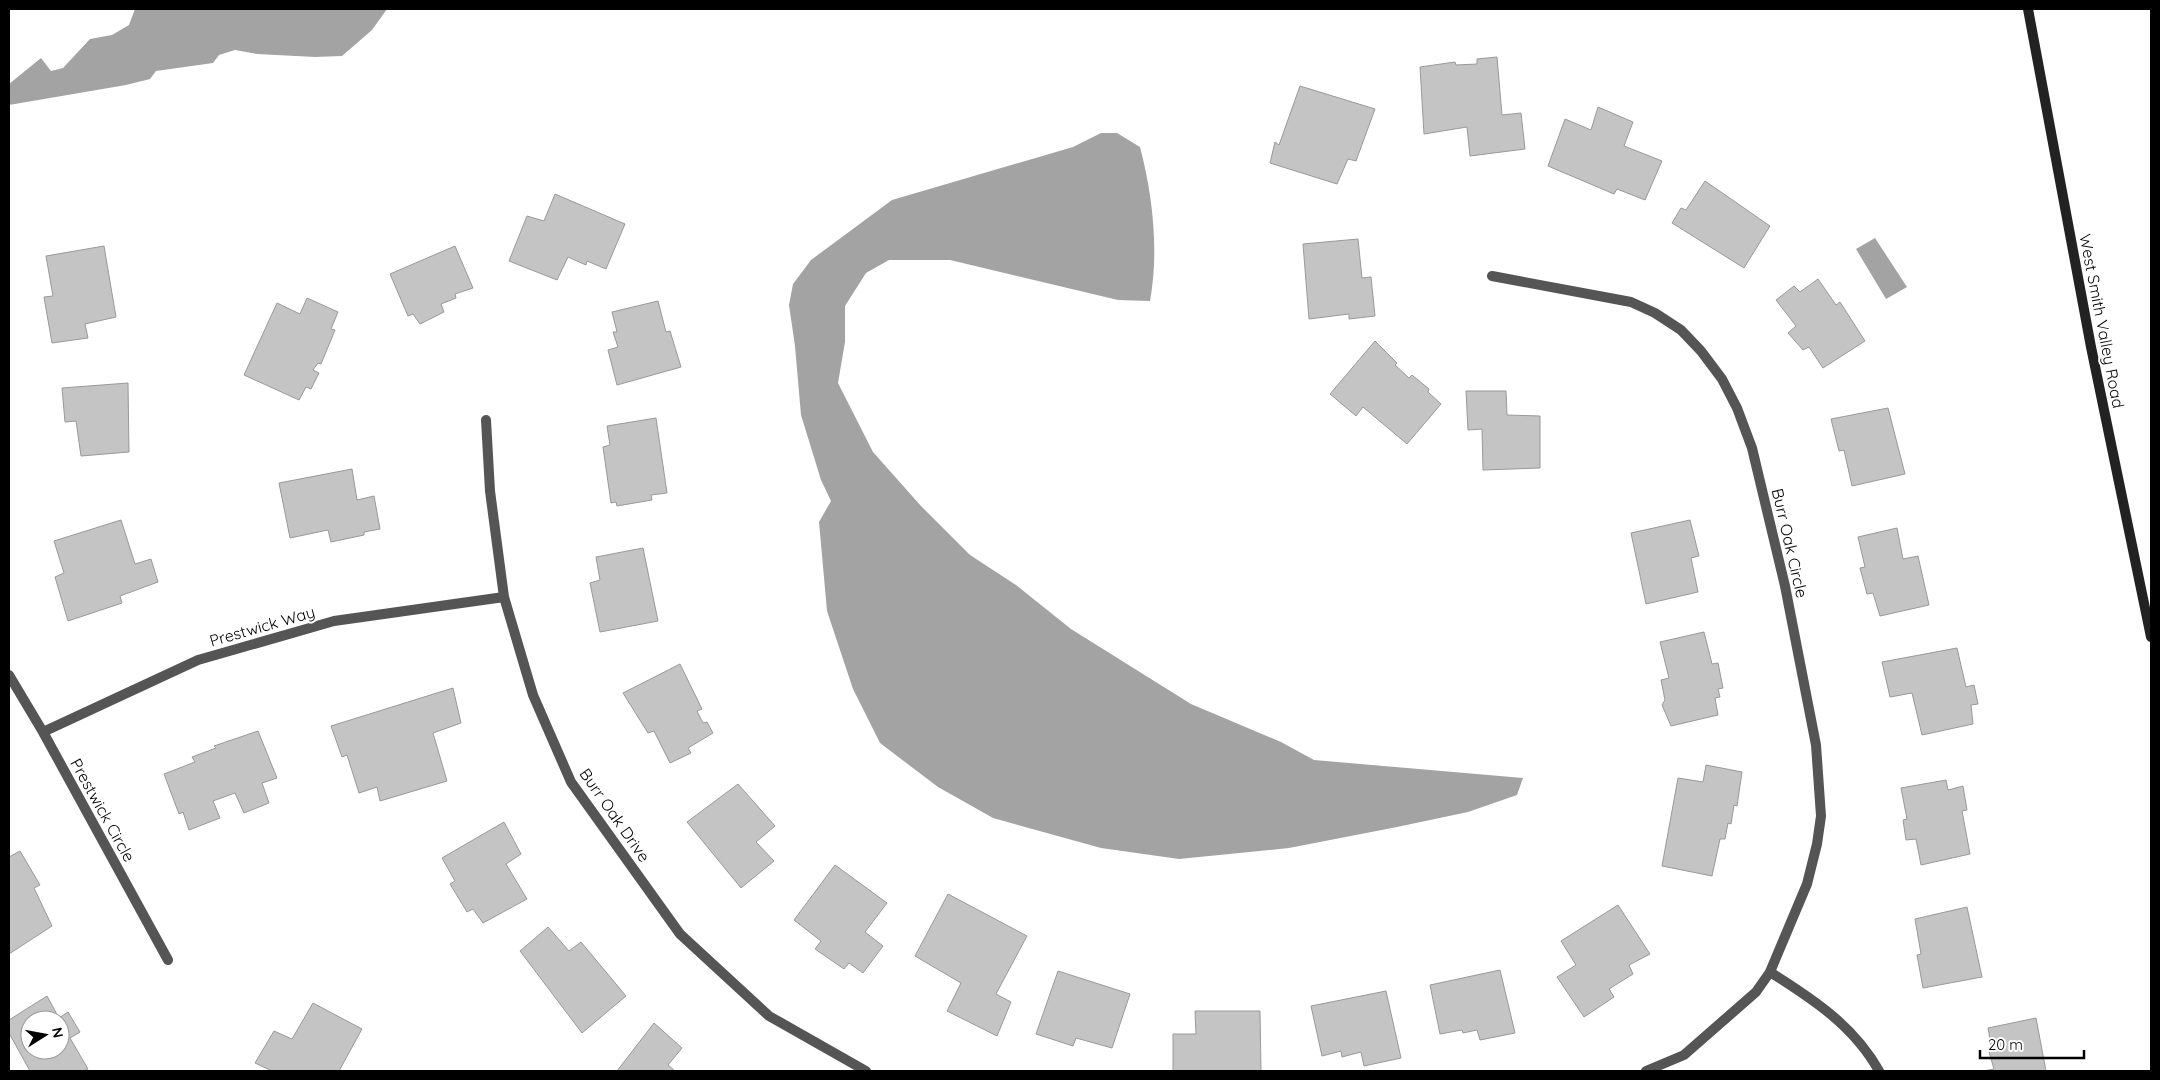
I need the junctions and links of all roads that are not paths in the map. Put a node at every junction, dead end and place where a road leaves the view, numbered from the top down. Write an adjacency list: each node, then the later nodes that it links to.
1 (2028, 9): 5 (main road, West Smith Valley Road)
2 (1492, 276): 9 (street, Burr Oak Circle)
3 (486, 420): 4 (street, Burr Oak Drive)
4 (504, 597): 7 (street, Prestwick Way); 10 (street, Burr Oak Drive)
5 (2151, 637)
6 (9, 675): 7 (street, Prestwick Circle)
7 (43, 732): 8 (street, Prestwick Circle)
8 (168, 960)
9 (1770, 972): 11 (street); 12 (street)
10 (866, 1071)
11 (1646, 1071)
12 (1880, 1071)

